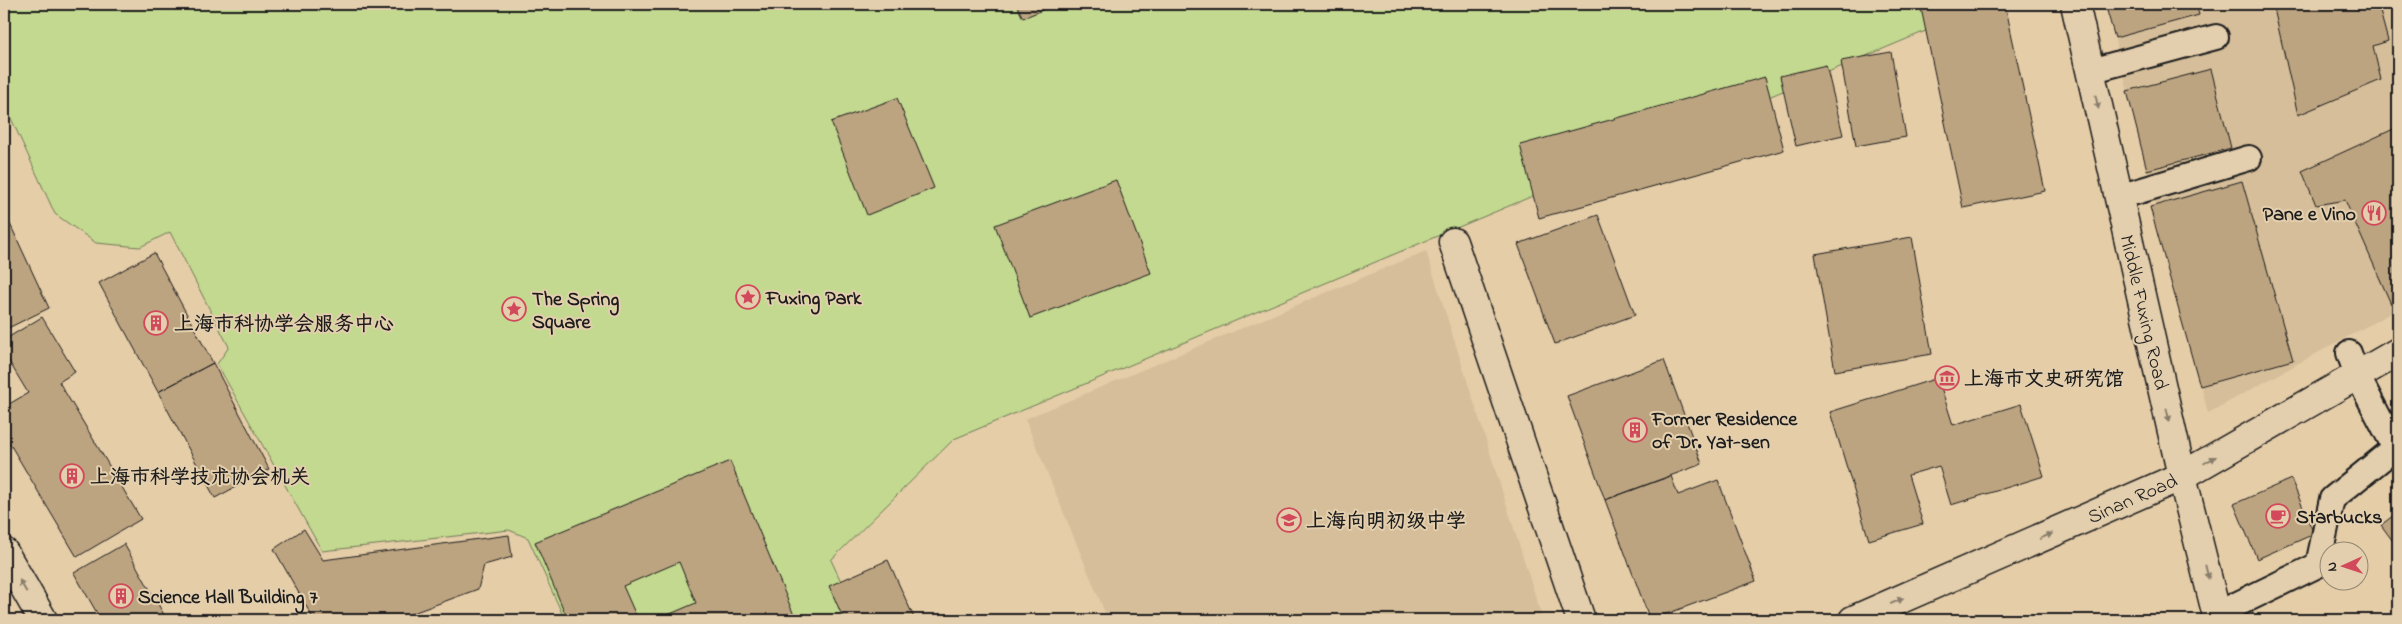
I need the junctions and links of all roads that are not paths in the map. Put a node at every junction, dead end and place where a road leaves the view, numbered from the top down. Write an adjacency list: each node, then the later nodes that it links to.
1 (2075, 4): 3 (street, Middle Fuxing Road)
2 (2216, 37): 3 (street)
3 (2090, 71): 5 (street, Middle Fuxing Road, one-way to 5)
4 (2249, 158): 5 (street)
5 (2119, 197): 10 (street, Middle Fuxing Road, one-way to 10)
6 (1453, 242): 14 (street)
7 (2398, 352): 8 (street, Sinan Road)
8 (2353, 364): 9 (street); 10 (street, Sinan Road, one-way to 8)
9 (2397, 449): 12 (street)
10 (2182, 476): 12 (street, Middle Fuxing Road, one-way to 12); 15 (street, Sinan Road, one-way to 10)
11 (4, 552): 13 (street, one-way to 11)
12 (2218, 617)
13 (42, 620)
14 (1581, 620)
15 (1853, 620)

